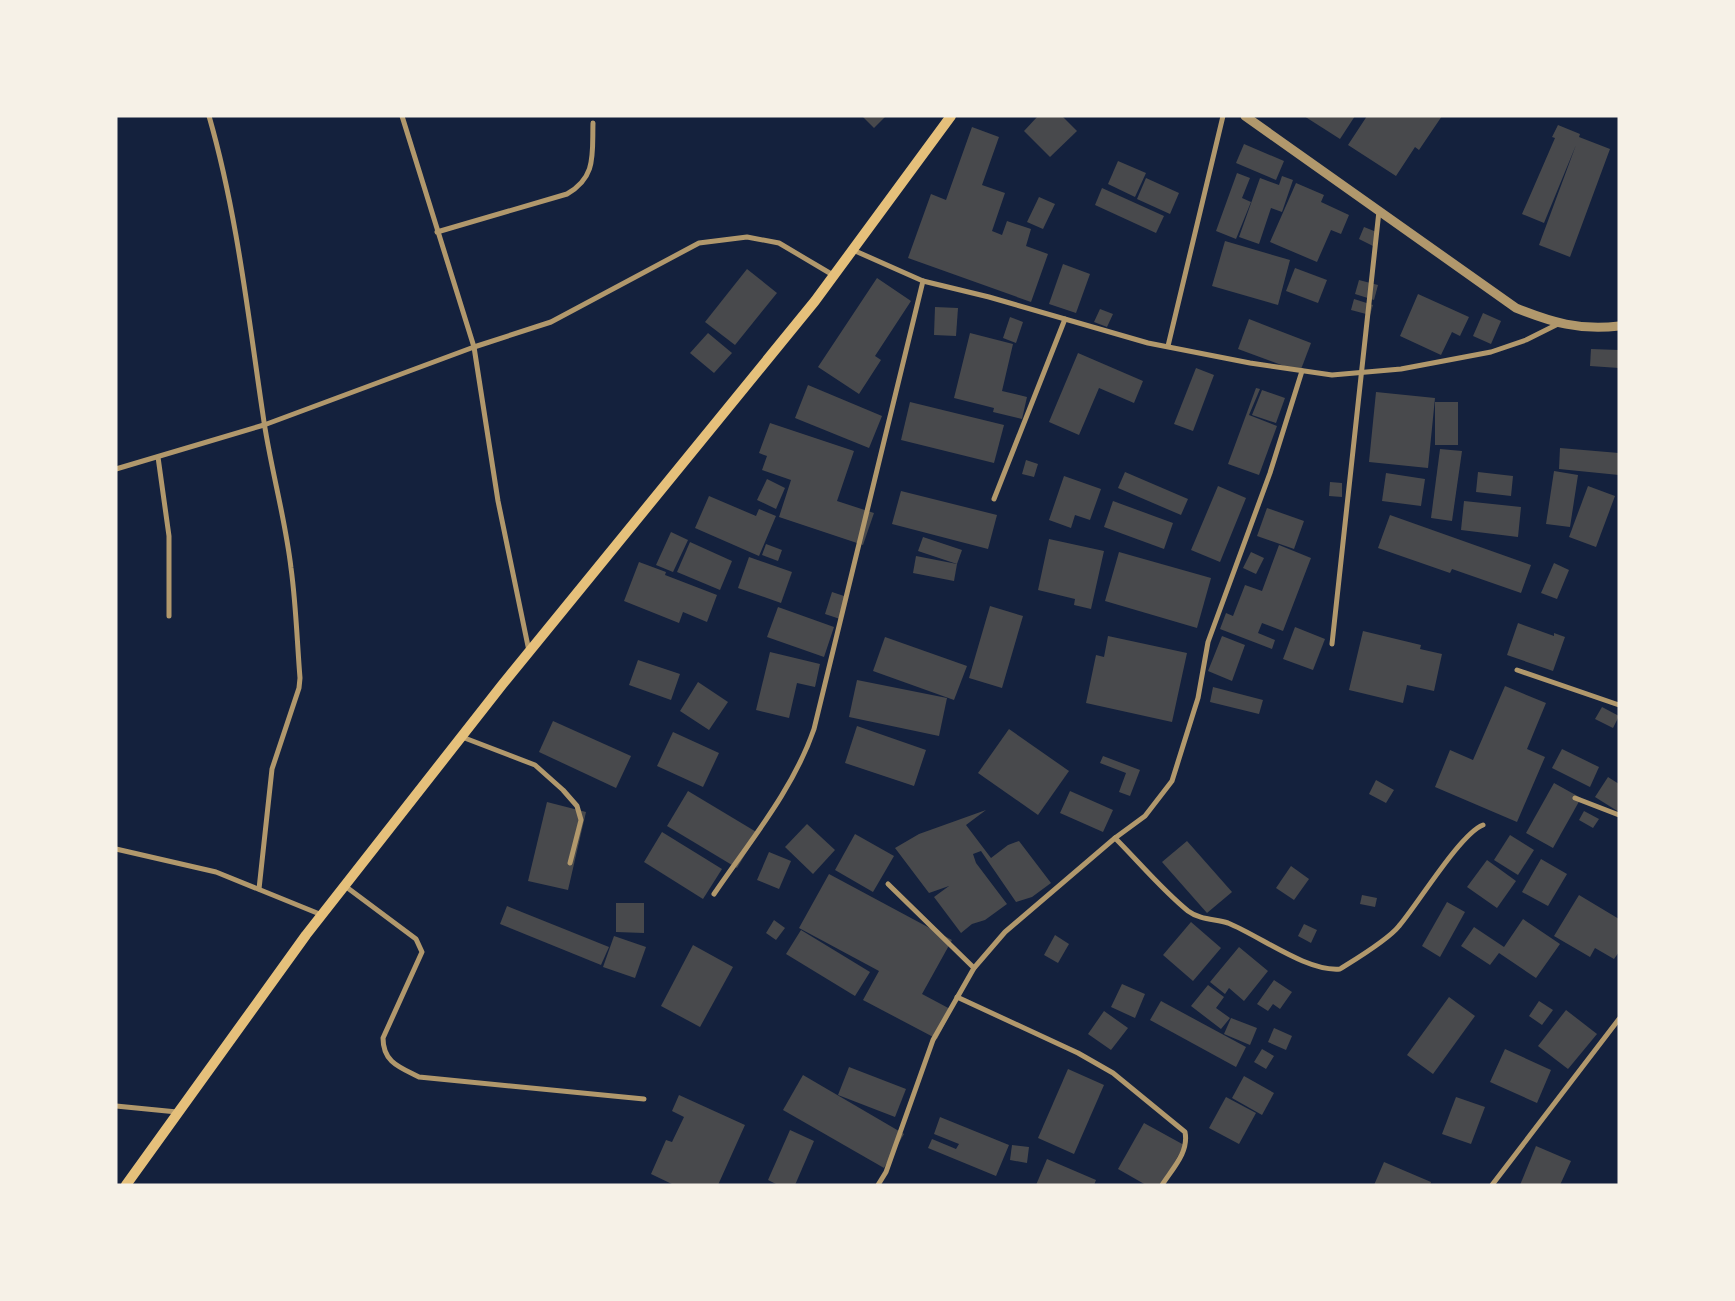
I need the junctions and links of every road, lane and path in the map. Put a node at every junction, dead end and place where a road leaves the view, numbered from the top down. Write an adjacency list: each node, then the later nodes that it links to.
1 (209, 116): 19 (street)
2 (402, 116): 8 (street)
3 (951, 116): 9 (main road)
4 (1223, 116): 15 (street)
5 (1245, 116): 7 (street)
6 (593, 123): 8 (street)
7 (1379, 211): 13 (street); 18 (street)
8 (437, 232): 16 (street)
9 (852, 250): 10 (main road); 11 (street)
10 (834, 275): 16 (street); 25 (main road)
11 (923, 281): 12 (street); 38 (street)
12 (1064, 319): 15 (street); 22 (street)
13 (1558, 324): 14 (street); 18 (street)
14 (1619, 326)
15 (1168, 346): 17 (street)
16 (474, 347): 19 (street); 25 (street)
17 (1302, 371): 18 (street); 32 (street)
18 (1361, 373): 24 (street)
19 (264, 425): 20 (street); 37 (street)
20 (158, 458): 21 (street); 23 (street)
21 (116, 470)
22 (994, 499)
23 (169, 616)
24 (1332, 644)
25 (530, 652): 28 (main road)
26 (1517, 670): 27 (street)
27 (1619, 704)
28 (462, 737): 34 (street); 36 (main road)
29 (1575, 798): 30 (street)
30 (1619, 815)
31 (1483, 825): 32 (street)
32 (1115, 838): 40 (street)
33 (116, 849): 37 (street)
34 (570, 863)
35 (888, 884): 40 (street)
36 (344, 886): 39 (main road); 43 (street)
37 (258, 889): 39 (street)
38 (714, 894)
39 (322, 915): 45 (main road)
40 (974, 968): 41 (street)
41 (957, 997): 47 (street); 48 (street)
42 (1619, 1019): 49 (street)
43 (644, 1099)
44 (116, 1106): 45 (street)
45 (178, 1112): 46 (main road)
46 (126, 1185)
47 (878, 1185)
48 (1162, 1185)
49 (1492, 1185)

